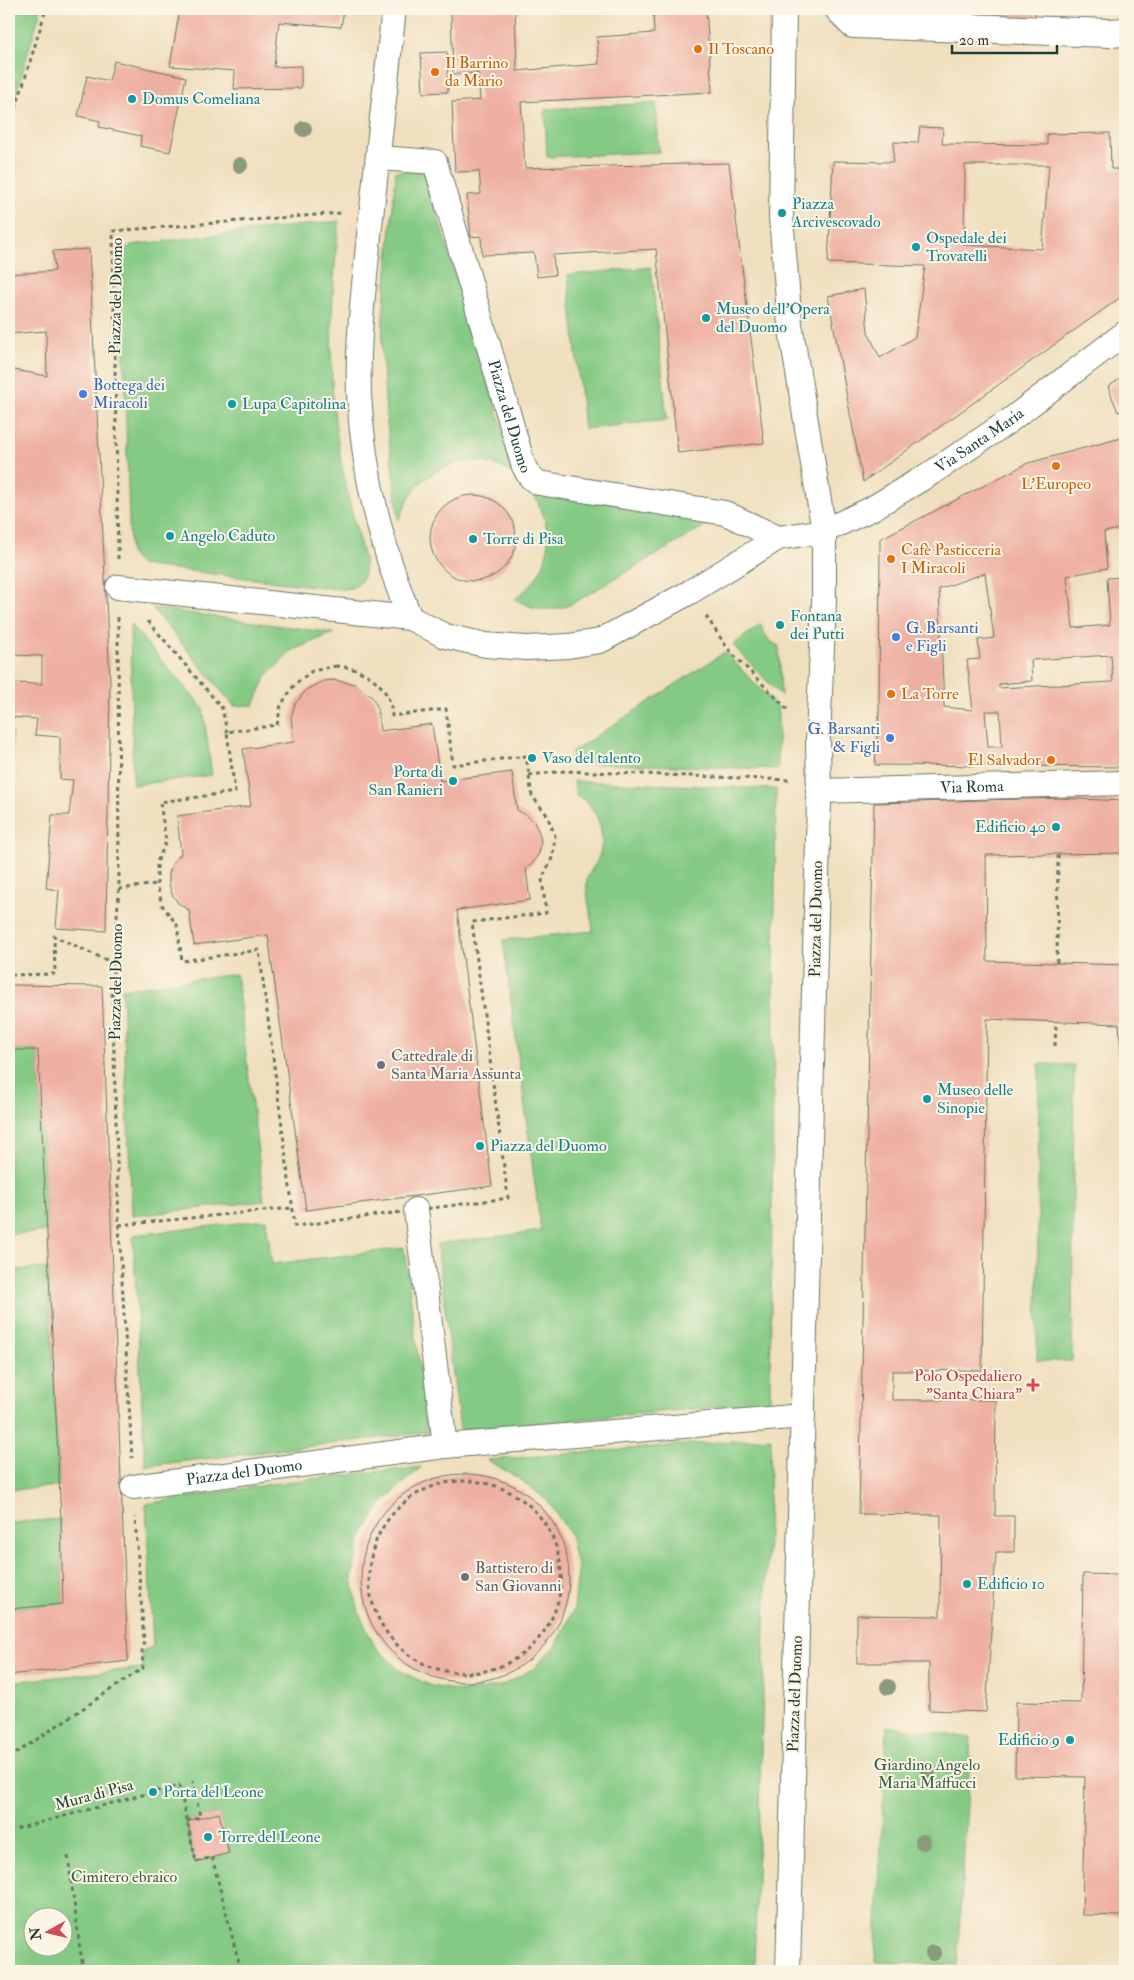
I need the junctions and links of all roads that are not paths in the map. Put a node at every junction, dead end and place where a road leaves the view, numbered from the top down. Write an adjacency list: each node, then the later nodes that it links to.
1 (394, 9): 5 (street)
2 (784, 9): 7 (street, Piazza del Duomo)
3 (846, 16): 4 (street)
4 (1125, 32)
5 (377, 163): 8 (street, Piazza del Duomo); 10 (street)
6 (1125, 333): 7 (street, Via Santa Maria)
7 (824, 531): 8 (street); 12 (street, Piazza del Duomo)
8 (778, 538): 10 (street)
9 (118, 587): 10 (street)
10 (410, 618)
11 (1125, 783): 12 (street, Via Roma)
12 (818, 786): 14 (street, Piazza del Duomo)
13 (416, 1210): 15 (street)
14 (803, 1416): 15 (street, Piazza del Duomo); 17 (street, Piazza del Duomo)
15 (445, 1446): 16 (street, Piazza del Duomo)
16 (133, 1487)
17 (788, 1971)

